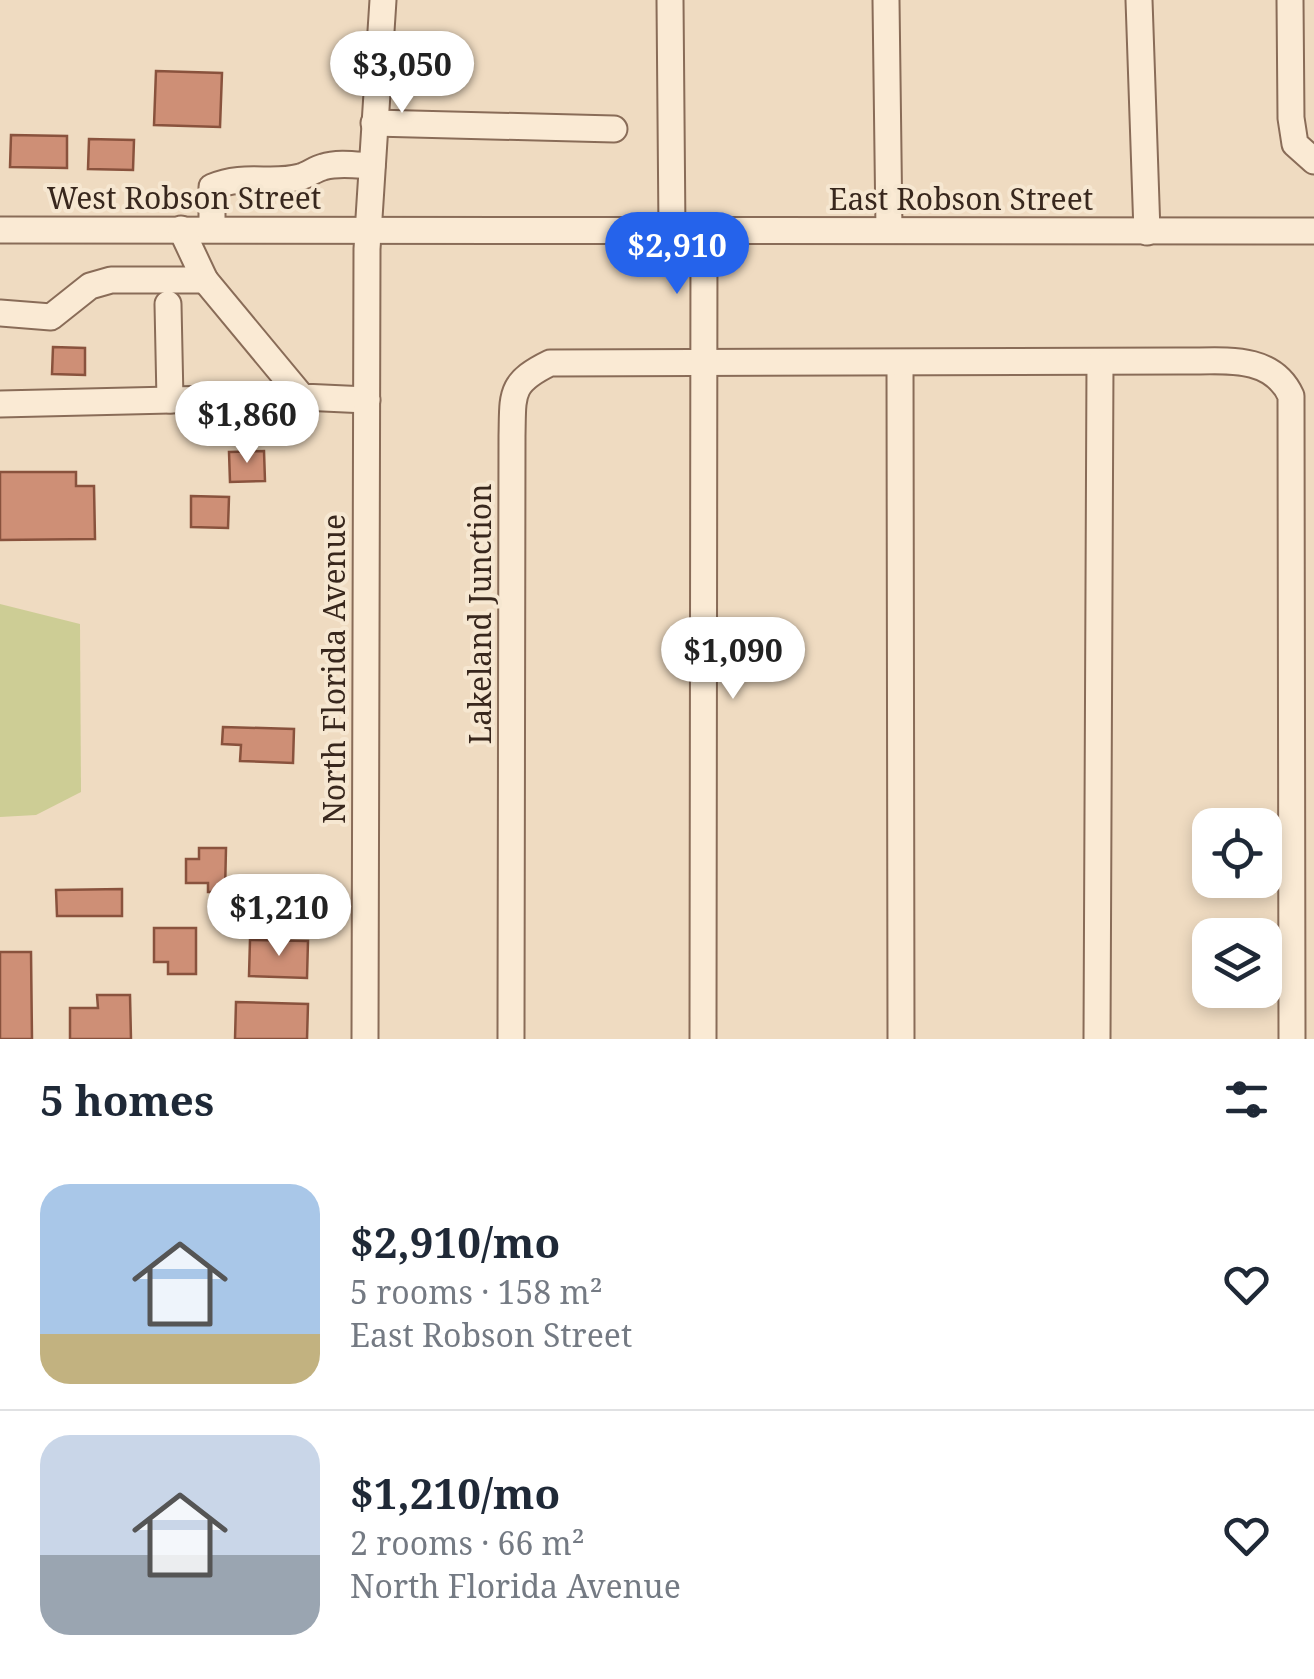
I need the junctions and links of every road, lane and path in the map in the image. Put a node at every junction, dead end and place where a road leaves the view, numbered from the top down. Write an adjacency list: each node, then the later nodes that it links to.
1 (382, 0): 6 (street, North Florida Avenue)
2 (670, 0): 14 (street)
3 (886, 0): 16 (street)
4 (1138, 0): 17 (street)
5 (1290, 0): 8 (street)
6 (374, 123): 7 (street); 9 (street, North Florida Avenue)
7 (614, 129)
8 (1314, 160)
9 (372, 166): 10 (street); 13 (street, North Florida Avenue)
10 (212, 228): 11 (street, West Robson Street); 13 (street, West Robson Street)
11 (181, 229): 12 (street, West Robson Street); 19 (street)
12 (0, 230)
13 (368, 230): 14 (street, East Robson Street); 27 (street, North Florida Avenue)
14 (672, 230): 15 (street, East Robson Street)
15 (704, 230): 16 (street, East Robson Street); 23 (street)
16 (889, 230): 17 (street, East Robson Street)
17 (1147, 232): 18 (street, East Robson Street)
18 (1314, 232)
19 (205, 280): 21 (street); 25 (street)
20 (168, 304): 26 (street)
21 (0, 313)
22 (1100, 363): 24 (street, Lakeland Junction); 33 (street); 34 (street, Lakeland Junction)
23 (705, 364): 24 (street, Lakeland Junction); 30 (street, Lakeland Junction); 31 (street)
24 (900, 364): 32 (street)
25 (302, 398): 26 (street); 27 (street)
26 (170, 400): 28 (street)
27 (367, 400): 29 (street, North Florida Avenue)
28 (0, 404)
29 (364, 1039)
30 (511, 1039)
31 (703, 1039)
32 (901, 1039)
33 (1097, 1039)
34 (1292, 1039)

